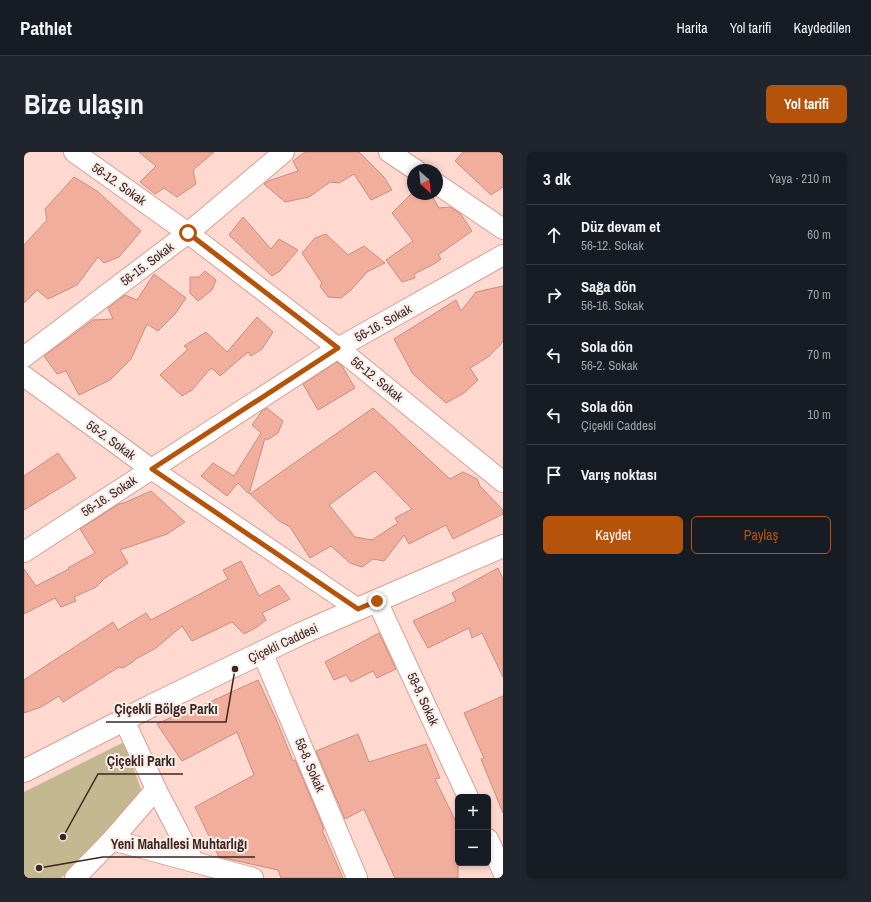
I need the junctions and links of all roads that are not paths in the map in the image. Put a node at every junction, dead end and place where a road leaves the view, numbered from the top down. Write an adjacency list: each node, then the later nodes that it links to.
1 (74, 152): 7 (street, 56-12. Sokak)
2 (284, 152): 7 (street, 56-15. Sokak)
3 (390, 152): 4 (street)
4 (407, 164)
5 (443, 188): 6 (street)
6 (503, 229)
7 (188, 233): 9 (street, 56-12. Sokak); 10 (street, 56-15. Sokak)
8 (503, 255): 9 (street, 56-16. Sokak)
9 (338, 348): 12 (street, 56-16. Sokak); 13 (street, 56-12. Sokak)
10 (24, 357)
11 (24, 376): 12 (street, 56-2. Sokak)
12 (152, 469): 15 (street, 56-16. Sokak); 16 (street, 56-2. Sokak)
13 (503, 482)
14 (503, 546): 16 (street, Çiçekli Caddesi)
15 (24, 552)
16 (367, 605): 17 (street, Çiçekli Caddesi); 21 (street, 58-9. Sokak)
17 (262, 652): 18 (street, Çiçekli Caddesi); 28 (street, 58-8. Sokak)
18 (124, 720): 19 (street, Çiçekli Caddesi); 20 (street)
19 (24, 771)
20 (156, 789): 22 (street); 24 (street)
21 (466, 794)
22 (112, 840): 24 (street); 26 (street)
23 (491, 846): 25 (street)
24 (194, 862): 27 (street)
25 (503, 872)
26 (75, 878)
27 (253, 878)
28 (357, 878)

